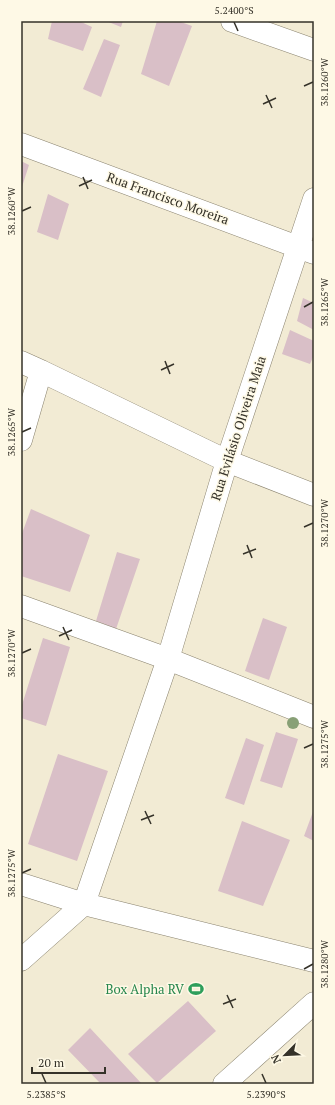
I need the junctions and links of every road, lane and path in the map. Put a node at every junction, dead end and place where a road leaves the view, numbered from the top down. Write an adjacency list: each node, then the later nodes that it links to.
1 (232, 21): 2 (street)
2 (314, 50)
3 (21, 144): 5 (street, Rua Francisco Moreira)
4 (314, 200): 5 (street, Rua Evilásio Oliveira Maia)
5 (306, 250): 9 (street, Rua Evilásio Oliveira Maia)
6 (21, 362): 7 (street)
7 (41, 371): 8 (street); 9 (street)
8 (21, 440)
9 (227, 461): 10 (street); 12 (street, Rua Evilásio Oliveira Maia)
10 (314, 494)
11 (21, 606): 12 (street)
12 (168, 659): 13 (street); 15 (street, Rua Evilásio Oliveira Maia)
13 (314, 717)
14 (21, 884): 15 (street)
15 (84, 904): 16 (street); 17 (street)
16 (21, 960)
17 (314, 961)
18 (314, 1004): 19 (street)
19 (224, 1084)

